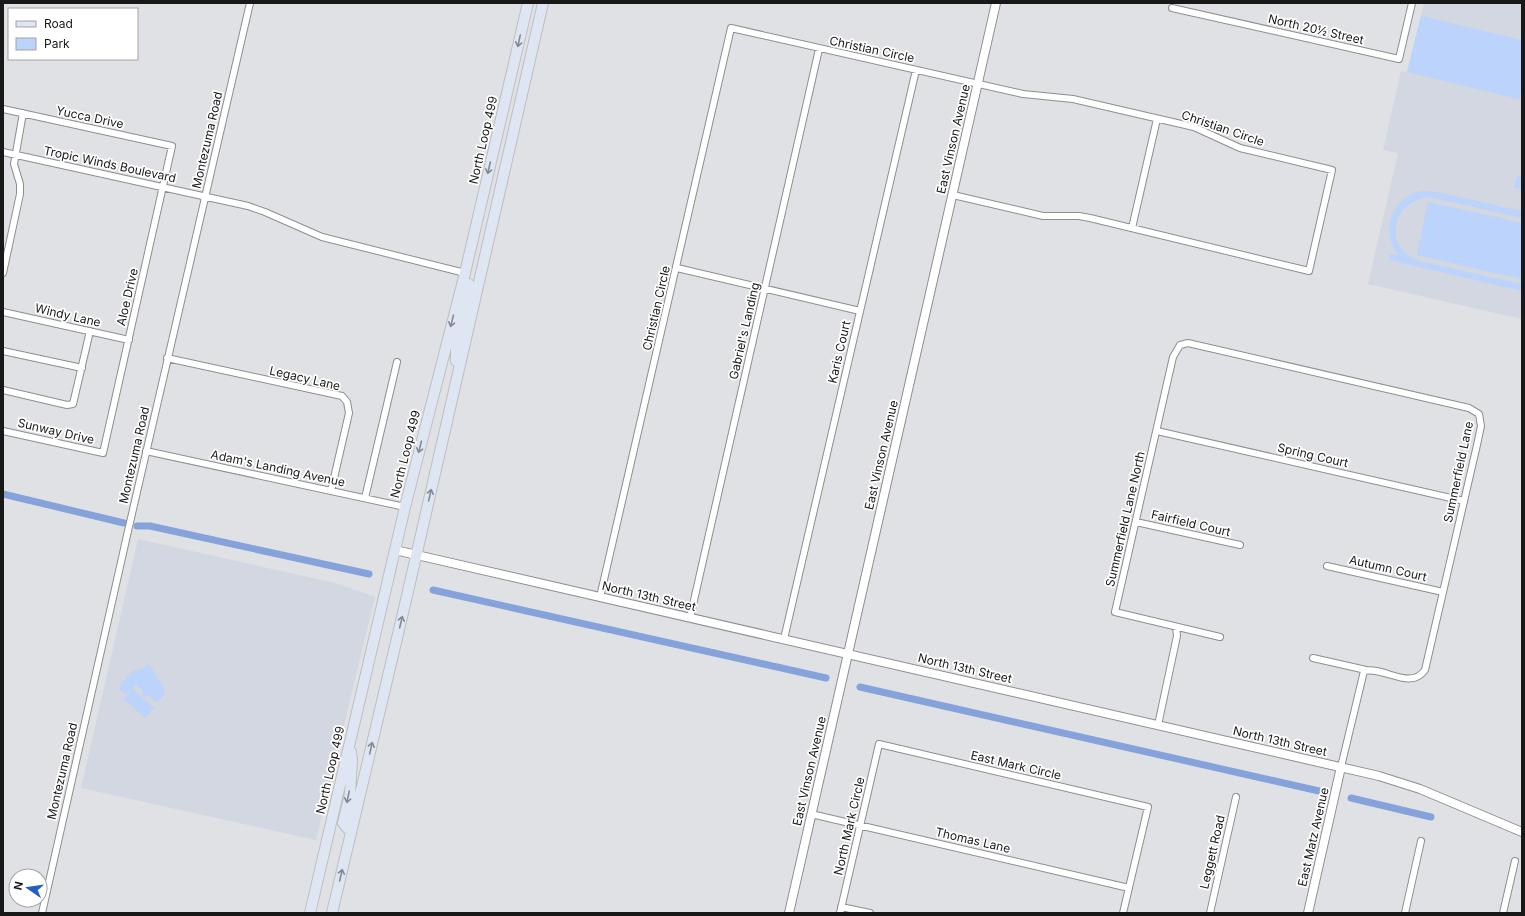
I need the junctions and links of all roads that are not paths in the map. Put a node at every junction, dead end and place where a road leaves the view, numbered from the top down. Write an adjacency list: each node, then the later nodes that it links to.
1 (250, 3): 18 (street, Montezuma Road)
2 (528, 3): 22 (main road, North Loop 499, one-way to 22)
3 (543, 3): 32 (main road)
4 (996, 3): 9 (street, East Vinson Avenue)
5 (1412, 3): 6 (street, North 20½ Street)
6 (1172, 8)
7 (819, 49): 8 (street, Christian Circle); 20 (street, Christian Circle); 23 (street, Gabriel's Landing)
8 (916, 70): 9 (street, Christian Circle); 24 (street, Karis Court)
9 (978, 84): 12 (street, Christian Circle); 17 (street, East Vinson Avenue)
10 (3, 109): 11 (street, Yucca Drive)
11 (23, 113): 13 (street, Yucca Drive); 15 (street)
12 (1158, 119): 19 (street); 19 (street, Christian Circle)
13 (172, 146): 16 (street, Aloe Drive)
14 (3, 152): 15 (street, Tropic Winds Boulevard)
15 (16, 155): 16 (street, Tropic Winds Boulevard); 21 (street)
16 (163, 187): 18 (street, Tropic Winds Boulevard); 27 (street, Aloe Drive)
17 (952, 195): 19 (street); 53 (street, East Vinson Avenue)
18 (205, 196): 22 (street, Tropic Winds Boulevard); 29 (street, Montezuma Road)
19 (1132, 228)
20 (677, 268): 23 (street); 48 (street, Christian Circle)
21 (3, 273)
22 (465, 273): 32 (main road); 41 (main road, North Loop 499, one-way to 41)
23 (764, 289): 24 (street); 49 (street, Gabriel's Landing)
24 (860, 311): 52 (street, Karis Court)
25 (3, 312): 26 (street, Windy Lane)
26 (90, 331): 27 (street, Windy Lane); 31 (street)
27 (129, 340): 37 (street, Aloe Drive)
28 (3, 351): 31 (street)
29 (168, 358): 36 (street, Montezuma Road); 38 (street, Legacy Lane)
30 (397, 362): 39 (street)
31 (82, 368): 33 (street)
32 (455, 385): 45 (main road, one-way to 32)
33 (3, 390)
34 (3, 431): 37 (street, Sunway Drive)
35 (1157, 431): 40 (street, Spring Court); 40 (street, Summerfield Lane); 42 (street, Summerfield Lane North)
36 (146, 451): 38 (street, Adam's Landing Avenue); 69 (street, Montezuma Road)
37 (103, 453)
38 (331, 491): 39 (street, Adam's Landing Avenue)
39 (365, 498): 41 (street, Adam's Landing Avenue)
40 (1464, 501): 47 (street, Summerfield Lane)
41 (405, 507): 44 (main road, North Loop 499)
42 (1136, 522): 43 (street, Fairfield Court); 50 (street, Summerfield Lane North)
43 (1240, 545)
44 (395, 550): 45 (street, North 13th Street); 57 (main road, North Loop 499)
45 (417, 555): 48 (street, North 13th Street); 63 (main road, one-way to 45)
46 (1327, 566): 47 (street, Autumn Court)
47 (1443, 592): 55 (street, Summerfield Lane)
48 (600, 597): 49 (street, North 13th Street)
49 (690, 618): 52 (street, North 13th Street)
50 (1176, 627): 51 (street); 56 (street)
51 (1220, 637)
52 (784, 639): 53 (street, North 13th Street)
53 (848, 654): 56 (street, North 13th Street); 61 (street, East Vinson Avenue)
54 (1312, 658): 55 (street)
55 (1366, 670): 59 (street)
56 (1158, 725): 59 (street, North 13th Street)
57 (349, 744): 63 (main road, one-way to 63); 70 (main road, North Loop 499)
58 (879, 744): 62 (street, North Mark Circle); 67 (street, East Mark Circle)
59 (1341, 767): 64 (street, North 13th Street); 76 (street, East Matz Avenue)
60 (1236, 797): 75 (street, Leggett Road)
61 (811, 814): 62 (street, Thomas Lane); 72 (street, East Vinson Avenue)
62 (860, 826): 67 (street, Thomas Lane); 68 (street, North Mark Circle)
63 (352, 829): 71 (main road, one-way to 63)
64 (1522, 832)
65 (1421, 841): 77 (street)
66 (1515, 861): 78 (street)
67 (1129, 888): 74 (street)
68 (841, 910): 73 (street)
69 (42, 913)
70 (310, 913)
71 (332, 913)
72 (789, 913)
73 (870, 913)
74 (1123, 913)
75 (1210, 913)
76 (1308, 913)
77 (1405, 913)
78 (1503, 913)

